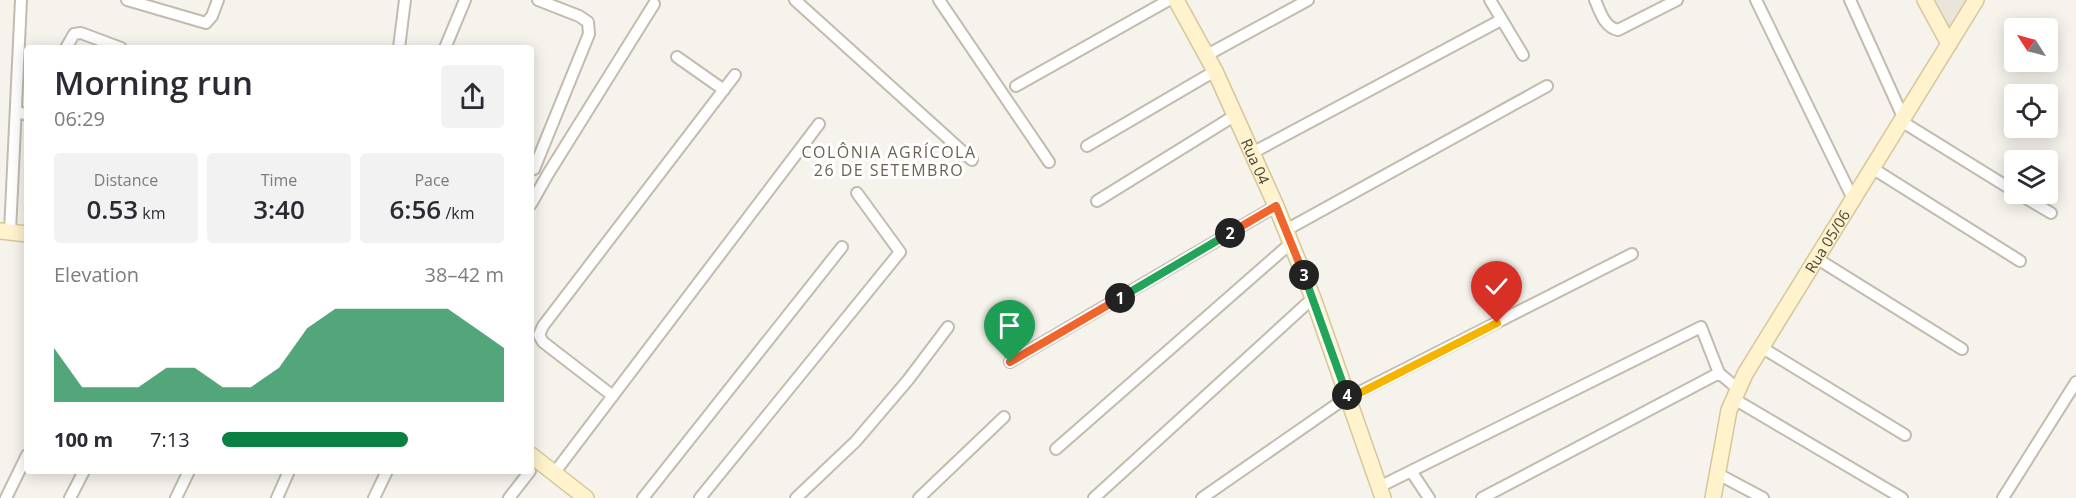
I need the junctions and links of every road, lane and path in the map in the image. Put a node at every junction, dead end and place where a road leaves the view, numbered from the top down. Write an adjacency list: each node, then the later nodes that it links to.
1 (21, 0): 34 (street)
2 (127, 0): 3 (street)
3 (218, 0)
4 (405, 0): 24 (street)
5 (465, 0): 25 (street)
6 (538, 0): 43 (street)
7 (795, 0): 41 (street)
8 (939, 0): 42 (street)
9 (1169, 0): 31 (street)
10 (1176, 0): 26 (street, Rua 04)
11 (1308, 0): 26 (street)
12 (1490, 0): 20 (street)
13 (1595, 0): 14 (street)
14 (1677, 0)
15 (1756, 0): 50 (street)
16 (1850, 0): 37 (street)
17 (1925, 0): 21 (street)
18 (1976, 0): 21 (street, Rua 05/06)
19 (654, 4): 46 (street)
20 (1501, 20): 27 (street); 40 (street)
21 (1949, 44): 37 (street, Rua 05/06)
22 (68, 45): 23 (street)
23 (113, 45)
24 (399, 45)
25 (446, 45)
26 (1206, 55): 29 (street, Rua 04)
27 (1523, 56)
28 (677, 57): 33 (street)
29 (1215, 71): 36 (street, Rua 04); 39 (street)
30 (735, 75): 33 (street)
31 (1016, 86)
32 (1547, 86): 57 (street)
33 (724, 90): 70 (street)
34 (15, 111): 35 (street); 55 (street)
35 (24, 114)
36 (1234, 116): 40 (street, Rua 04); 51 (street)
37 (1902, 119): 45 (street, Rua 05/06); 47 (street)
38 (819, 124): 70 (street)
39 (1087, 146)
40 (1252, 153): 53 (street, Rua 04)
41 (972, 160)
42 (1049, 162)
43 (534, 166)
44 (534, 168): 46 (street)
45 (1872, 168): 50 (street, Rua 05/06); 61 (street)
46 (548, 174): 49 (street)
47 (2004, 185)
48 (857, 193): 94 (street)
49 (534, 199)
50 (1853, 199): 60 (street, Rua 05/06)
51 (1097, 201)
52 (2036, 204): 54 (street)
53 (1276, 206): 57 (street, Rua 04); 66 (street)
54 (2051, 213)
55 (5, 231): 56 (street)
56 (24, 234)
57 (1288, 237): 62 (street, Rua 04); 74 (street)
58 (842, 247): 93 (street)
59 (1632, 255): 71 (street)
60 (1816, 258): 64 (street, Rua 05/06); 65 (street)
61 (2019, 261)
62 (1314, 298): 71 (street, Rua 04); 97 (street)
63 (948, 327): 95 (street)
64 (1761, 347): 69 (street, Rua 05/06); 73 (street)
65 (1962, 349)
66 (1010, 362)
67 (1719, 373): 69 (street); 77 (street); 100 (street)
68 (2076, 382): 104 (street)
69 (1736, 394): 84 (street, Rua 05/06); 103 (street)
70 (612, 396): 78 (street)
71 (1348, 399): 85 (street, Rua 04); 98 (street)
72 (1004, 417): 96 (street)
73 (1905, 435)
74 (1056, 449)
75 (24, 461): 86 (street)
76 (534, 464): 78 (street)
77 (1412, 471): 85 (street); 99 (street)
78 (555, 472): 92 (street)
79 (82, 474): 87 (street)
80 (188, 474): 88 (street)
81 (288, 474): 89 (street)
82 (386, 474): 90 (street)
83 (526, 474): 91 (street)
84 (1718, 474): 101 (street, Rua 05/06); 102 (street)
85 (1381, 493)
86 (6, 498)
87 (70, 498)
88 (176, 498)
89 (277, 498)
90 (374, 498)
91 (509, 498)
92 (586, 498)
93 (643, 498)
94 (700, 498)
95 (796, 498)
96 (919, 498)
97 (1094, 498)
98 (1202, 498)
99 (1429, 498)
100 (1482, 498)
101 (1713, 498)
102 (1763, 498)
103 (1902, 498)
104 (2003, 498)

